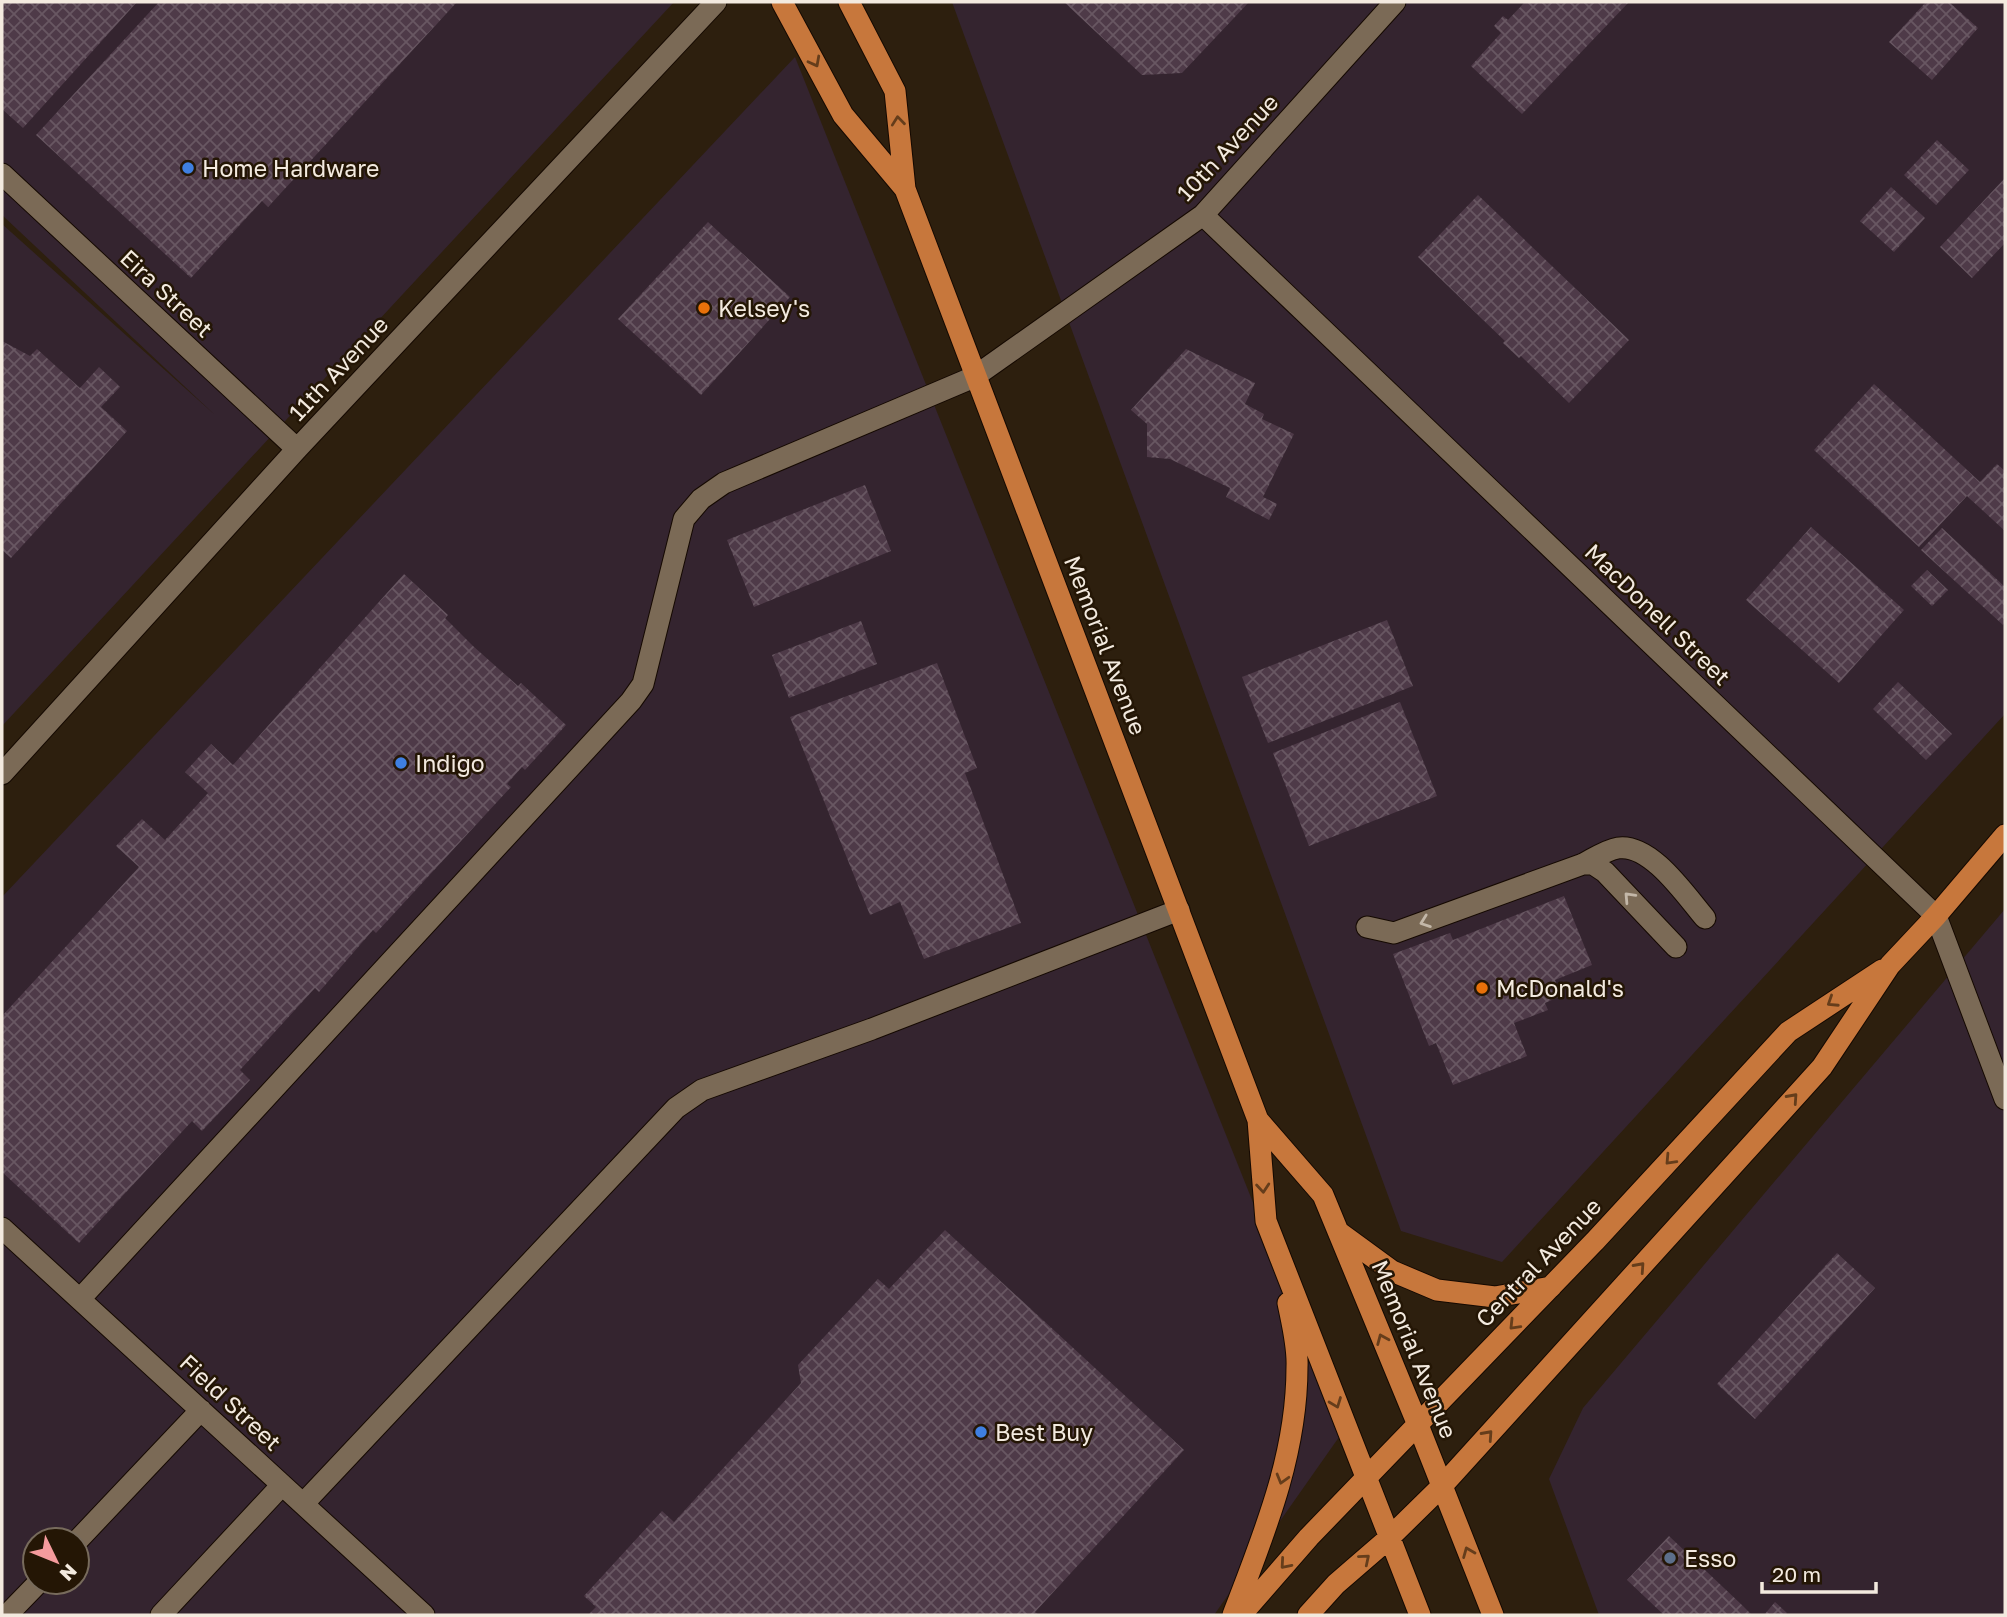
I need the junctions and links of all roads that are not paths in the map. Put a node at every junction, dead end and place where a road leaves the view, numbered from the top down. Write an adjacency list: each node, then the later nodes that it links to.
1 (716, 2): 9 (street, 11th Avenue)
2 (782, 2): 6 (main road, Memorial Avenue, one-way to 6)
3 (849, 2): 6 (main road, Memorial Avenue, one-way to 3)
4 (1395, 2): 7 (street, 10th Avenue)
5 (2, 174): 9 (street, Eira Street)
6 (905, 189): 8 (main road, Memorial Avenue)
7 (1203, 215): 8 (street, 10th Avenue); 14 (street, MacDonell Street)
8 (974, 377): 13 (main road, Memorial Avenue); 25 (street, 10th Avenue)
9 (297, 449): 10 (street, 11th Avenue)
10 (2, 774)
11 (2005, 835): 14 (main road, Central Avenue)
12 (1583, 864): 15 (street); 16 (street, one-way to 16); 17 (street, one-way to 12)
13 (1179, 910): 20 (main road, Memorial Avenue); 31 (street)
14 (1936, 916): 18 (main road, Central Avenue); 19 (street, MacDonell Street)
15 (1705, 918)
16 (1367, 927)
17 (1676, 947)
18 (1890, 965): 24 (main road, Central Avenue, one-way to 24); 30 (main road, Central Avenue, one-way to 18)
19 (2005, 1099)
20 (1258, 1120): 22 (main road, Memorial Avenue); 23 (main road, Memorial Avenue, one-way to 23)
21 (2, 1228): 25 (street, Field Street)
22 (1338, 1231): 24 (main road); 27 (main road, Memorial Avenue, one-way to 22)
23 (1283, 1266): 28 (main road, Memorial Avenue, one-way to 28); 38 (main road, one-way to 38)
24 (1551, 1287): 27 (main road, Central Avenue, one-way to 27)
25 (80, 1299): 26 (street, Field Street)
26 (201, 1410): 29 (street, Field Street); 32 (street)
27 (1418, 1425): 28 (main road, Central Avenue); 30 (main road, Memorial Avenue)
28 (1365, 1478): 33 (main road, Memorial Avenue); 39 (main road, Central Avenue, one-way to 39)
29 (282, 1485): 31 (street, Field Street); 36 (street)
30 (1442, 1486): 33 (main road, Central Avenue); 42 (main road, Memorial Avenue, one-way to 30)
31 (303, 1504): 37 (street, Field Street)
32 (91, 1526)
33 (1388, 1539): 40 (main road, Central Avenue, one-way to 33); 41 (main road, Memorial Avenue)
34 (26, 1596): 35 (street)
35 (8, 1615)
36 (161, 1615)
37 (424, 1615)
38 (1233, 1615)
39 (1241, 1615)
40 (1308, 1615)
41 (1420, 1615)
42 (1493, 1615)

